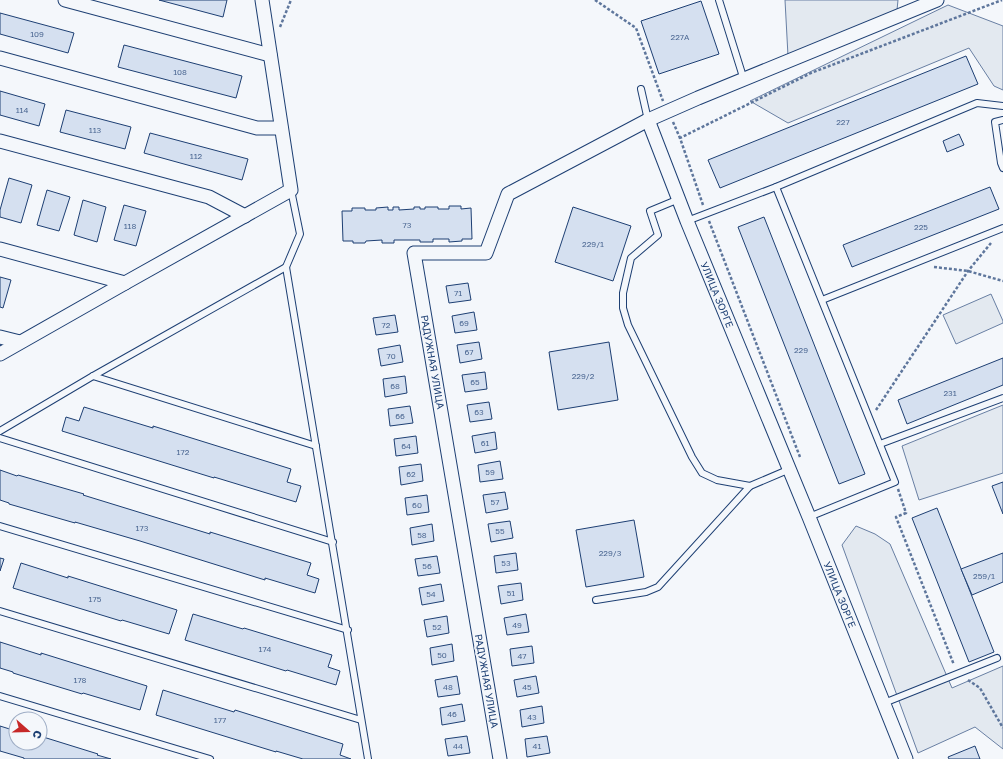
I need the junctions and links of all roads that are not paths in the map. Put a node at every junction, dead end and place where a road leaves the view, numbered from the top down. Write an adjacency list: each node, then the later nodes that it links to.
1 (65, 0): 5 (street)
2 (262, 0): 5 (street)
3 (719, 0): 7 (lane)
4 (937, 0): 7 (street)
5 (270, 55): 12 (street)
6 (0, 58): 12 (street)
7 (744, 80): 10 (street)
8 (641, 89): 10 (lane)
9 (1003, 106): 15 (lane)
10 (648, 120): 17 (street, УЛИЦА ЗОРГЕ); 48 (street, РАДУЖНАЯ УЛИЦА)
11 (1003, 120): 14 (lane)
12 (281, 128): 16 (street)
13 (0, 141): 18 (street)
14 (1003, 168)
15 (776, 187): 19 (lane); 24 (lane)
16 (291, 190): 18 (street); 22 (lane)
17 (679, 199): 19 (street, УЛИЦА ЗОРГЕ); 35 (lane)
18 (245, 216): 23 (street)
19 (687, 221): 34 (street, УЛИЦА ЗОРГЕ)
20 (1003, 228): 24 (lane)
21 (0, 248): 23 (street)
22 (286, 267): 28 (lane); 33 (lane)
23 (125, 283): 26 (street)
24 (822, 300): 32 (lane)
25 (0, 337): 26 (street)
26 (20, 342): 27 (street)
27 (0, 354)
28 (93, 376): 30 (lane); 33 (lane)
29 (1003, 398): 32 (lane)
30 (0, 431)
31 (0, 438): 38 (lane)
32 (880, 444): 36 (lane)
33 (316, 446): 38 (lane)
34 (790, 470): 35 (lane); 36 (street, УЛИЦА ЗОРГЕ)
35 (750, 486): 39 (lane)
36 (809, 517): 44 (street, УЛИЦА ЗОРГЕ)
37 (0, 526): 41 (lane)
38 (333, 542): 41 (lane)
39 (596, 600)
40 (0, 611): 45 (lane)
41 (348, 630): 45 (lane)
42 (997, 658): 44 (lane)
43 (0, 696): 46 (lane)
44 (884, 704): 49 (street, УЛИЦА ЗОРГЕ)
45 (361, 720): 47 (lane)
46 (210, 759)
47 (368, 759)
48 (500, 759)
49 (906, 759)

